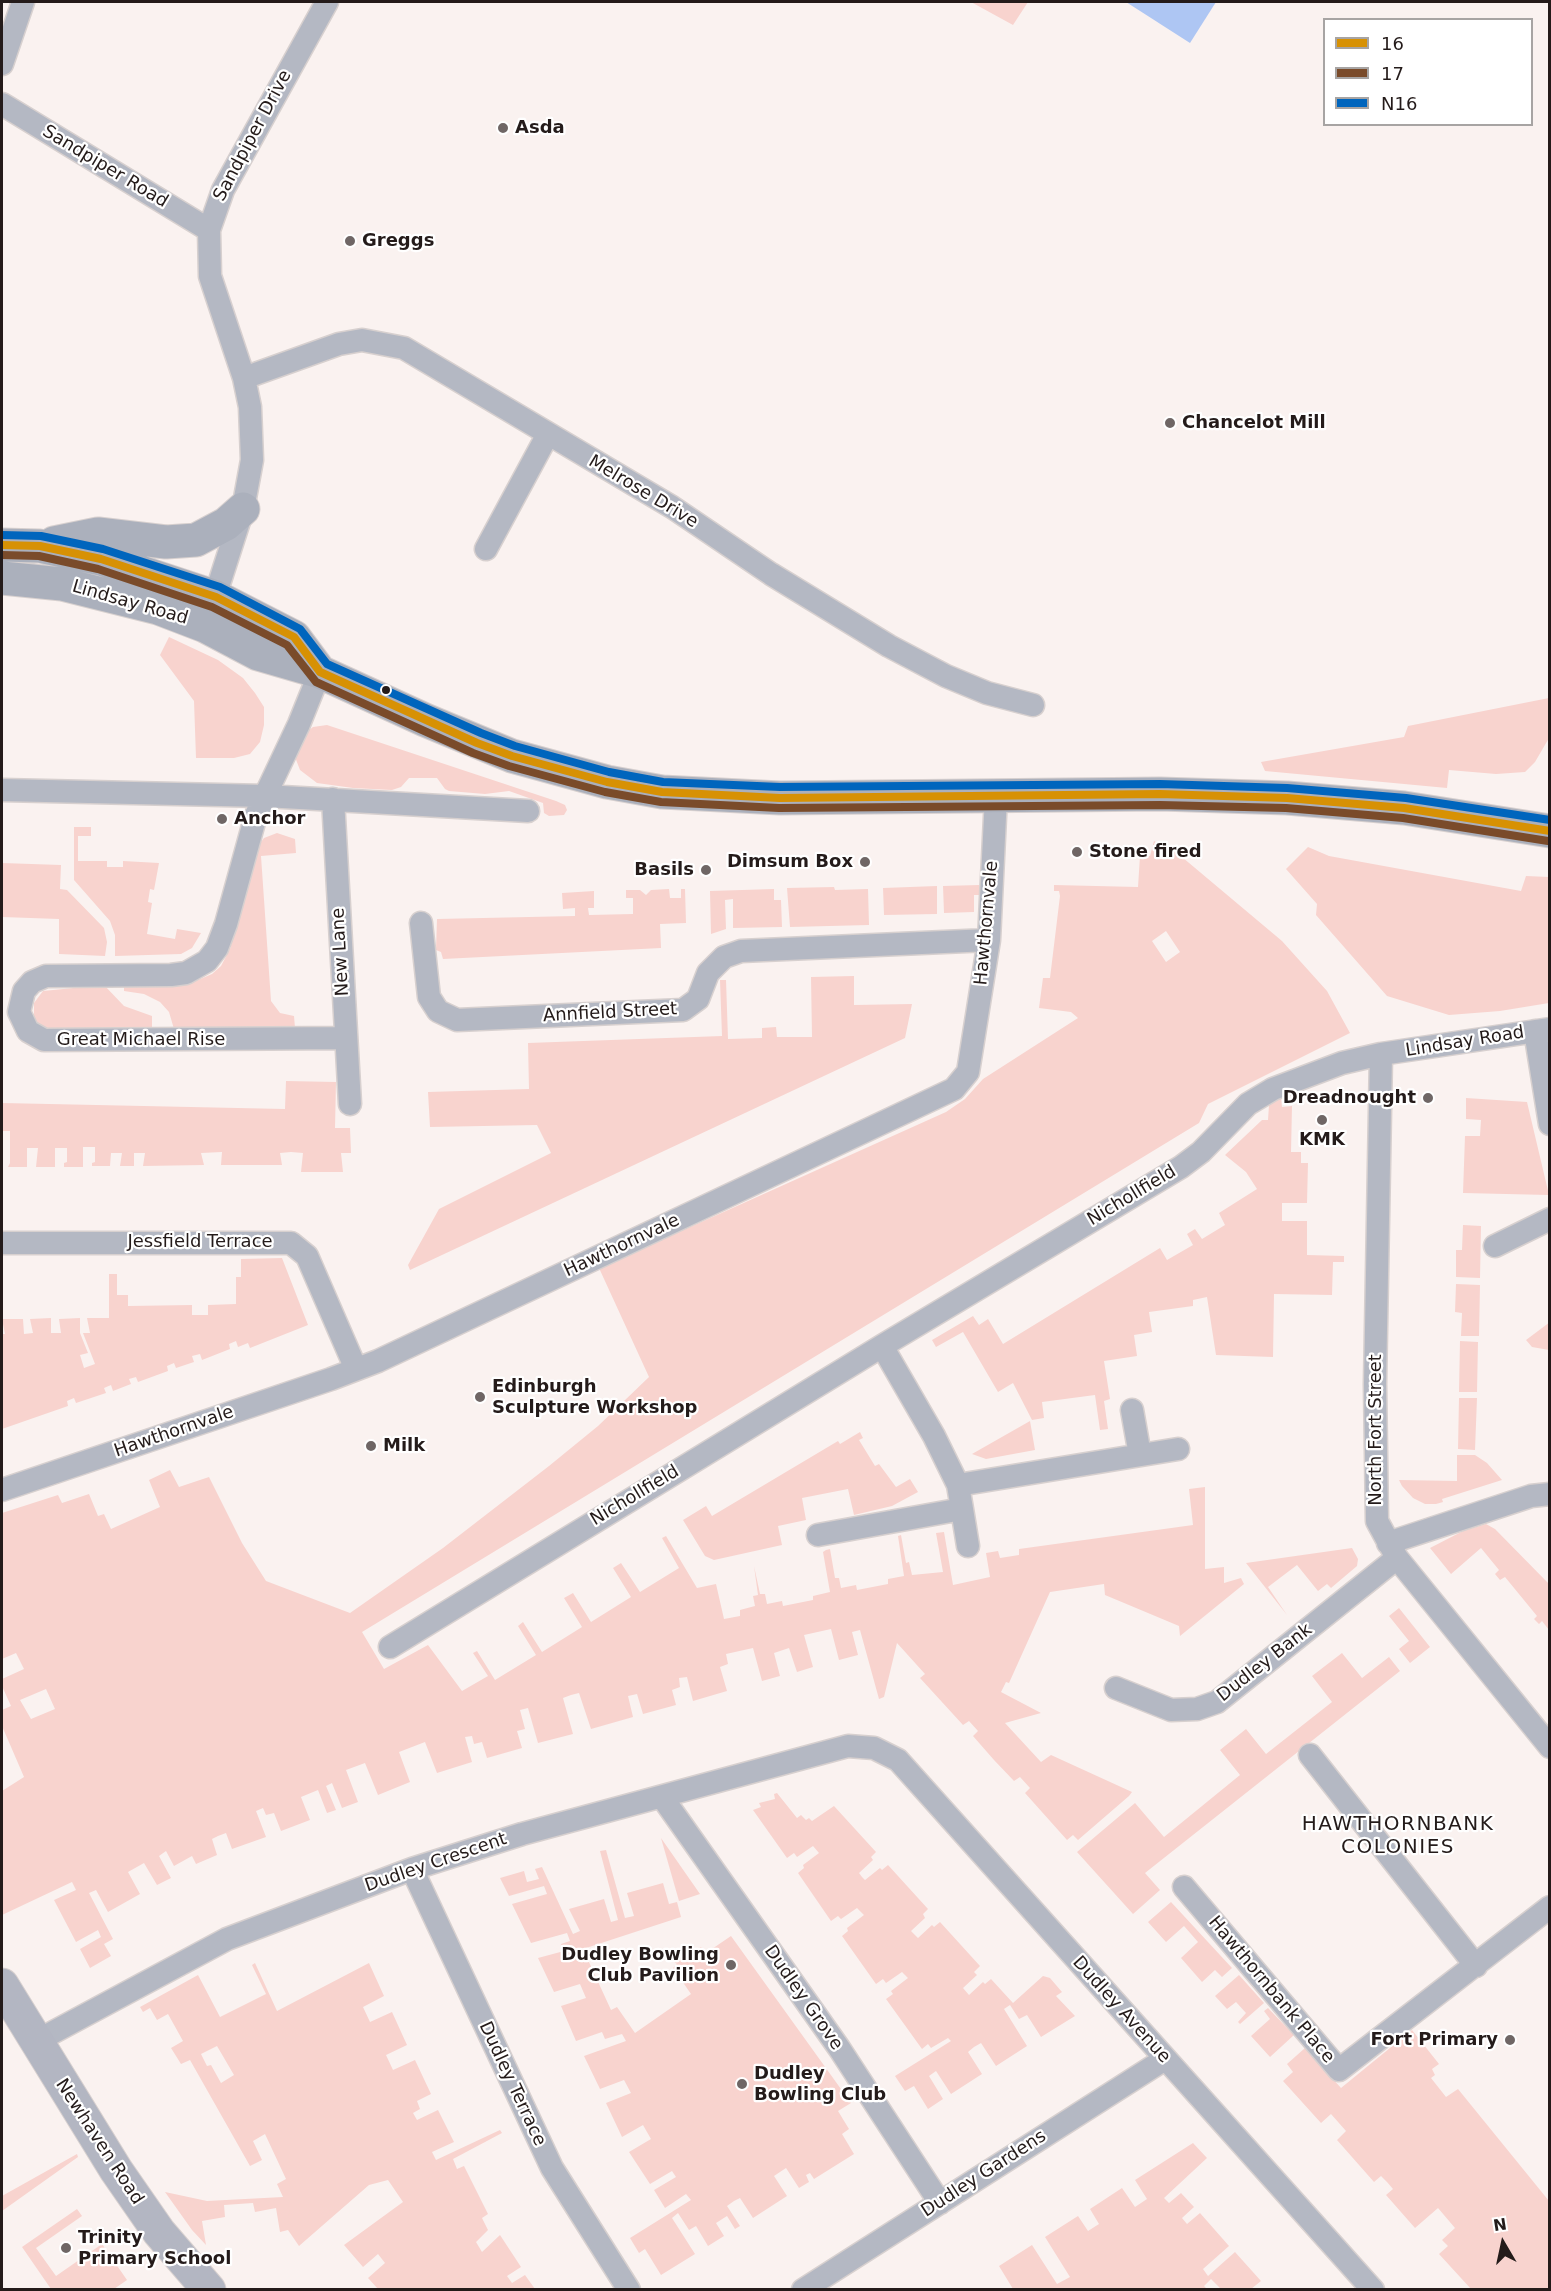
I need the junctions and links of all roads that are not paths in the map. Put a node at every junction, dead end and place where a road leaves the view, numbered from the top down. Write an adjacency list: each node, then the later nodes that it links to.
1 (23, 2): 3 (street)
2 (327, 2): 5 (street, Sandpiper Drive)
3 (2, 64)
4 (2, 104): 5 (street, Sandpiper Road)
5 (208, 230): 6 (street, Sandpiper Drive)
6 (244, 378): 7 (street, Melrose Drive); 8 (street, Sandpiper Drive)
7 (548, 434): 11 (street); 15 (street, Melrose Drive)
8 (243, 509): 10 (main road); 13 (street, Sandpiper Drive)
9 (2, 545): 10 (main road, Lindsay Road)
10 (40, 546): 13 (main road, Lindsay Road)
11 (486, 549)
12 (2, 578): 13 (main road, Lindsay Road)
13 (211, 612): 14 (main road, Lindsay Road)
14 (320, 672): 17 (street, Great Michael Rise); 18 (main road, Lindsay Road)
15 (1033, 705)
16 (2, 790): 17 (street)
17 (265, 796): 19 (street); 25 (street, Great Michael Rise)
18 (996, 796): 21 (main road, Lindsay Road); 23 (street, Hawthornvale)
19 (333, 799): 20 (street); 25 (street, New Lane)
20 (528, 811)
21 (1550, 831)
22 (421, 923): 23 (street, Annfield Street)
23 (988, 940): 33 (street, Hawthornvale)
24 (1542, 1030): 26 (street, Lindsay Road); 28 (street)
25 (345, 1038): 27 (street, New Lane)
26 (1381, 1054): 32 (street, Nichollfield); 43 (street, North Fort Street)
27 (350, 1104)
28 (1550, 1124)
29 (1550, 1219): 31 (street)
30 (2, 1243): 33 (street, Jessfield Terrace)
31 (1495, 1246)
32 (882, 1346): 37 (street); 44 (street, Nichollfield)
33 (356, 1369): 38 (street, Hawthornvale)
34 (1132, 1410): 36 (street)
35 (1178, 1449): 36 (street)
36 (1140, 1455): 37 (street)
37 (957, 1485): 40 (street)
38 (2, 1490)
39 (1550, 1494): 43 (street)
40 (962, 1509): 41 (street); 42 (street)
41 (818, 1535)
42 (968, 1546)
43 (1392, 1550): 45 (street, Dudley Bank); 47 (street, North Fort Street)
44 (390, 1647)
45 (1116, 1689)
46 (860, 1746): 49 (street, Dudley Crescent); 56 (street, Dudley Avenue)
47 (1550, 1748)
48 (1310, 1755): 53 (street)
49 (662, 1797): 50 (street, Dudley Crescent); 57 (street, Dudley Grove)
50 (412, 1869): 55 (street, Dudley Crescent); 59 (street, Dudley Terrace)
51 (1184, 1887): 53 (street, Hawthornbank Place)
52 (1550, 1907): 53 (street, Hawthornbank Place)
53 (1476, 1965)
54 (2, 1986): 55 (street, Newhaven Road)
55 (35, 2042): 58 (street, Newhaven Road)
56 (1165, 2059): 57 (street, Dudley Gardens); 61 (street, Dudley Avenue)
57 (940, 2203): 60 (street, Dudley Gardens)
58 (209, 2289)
59 (628, 2289)
60 (803, 2289)
61 (1373, 2289)

